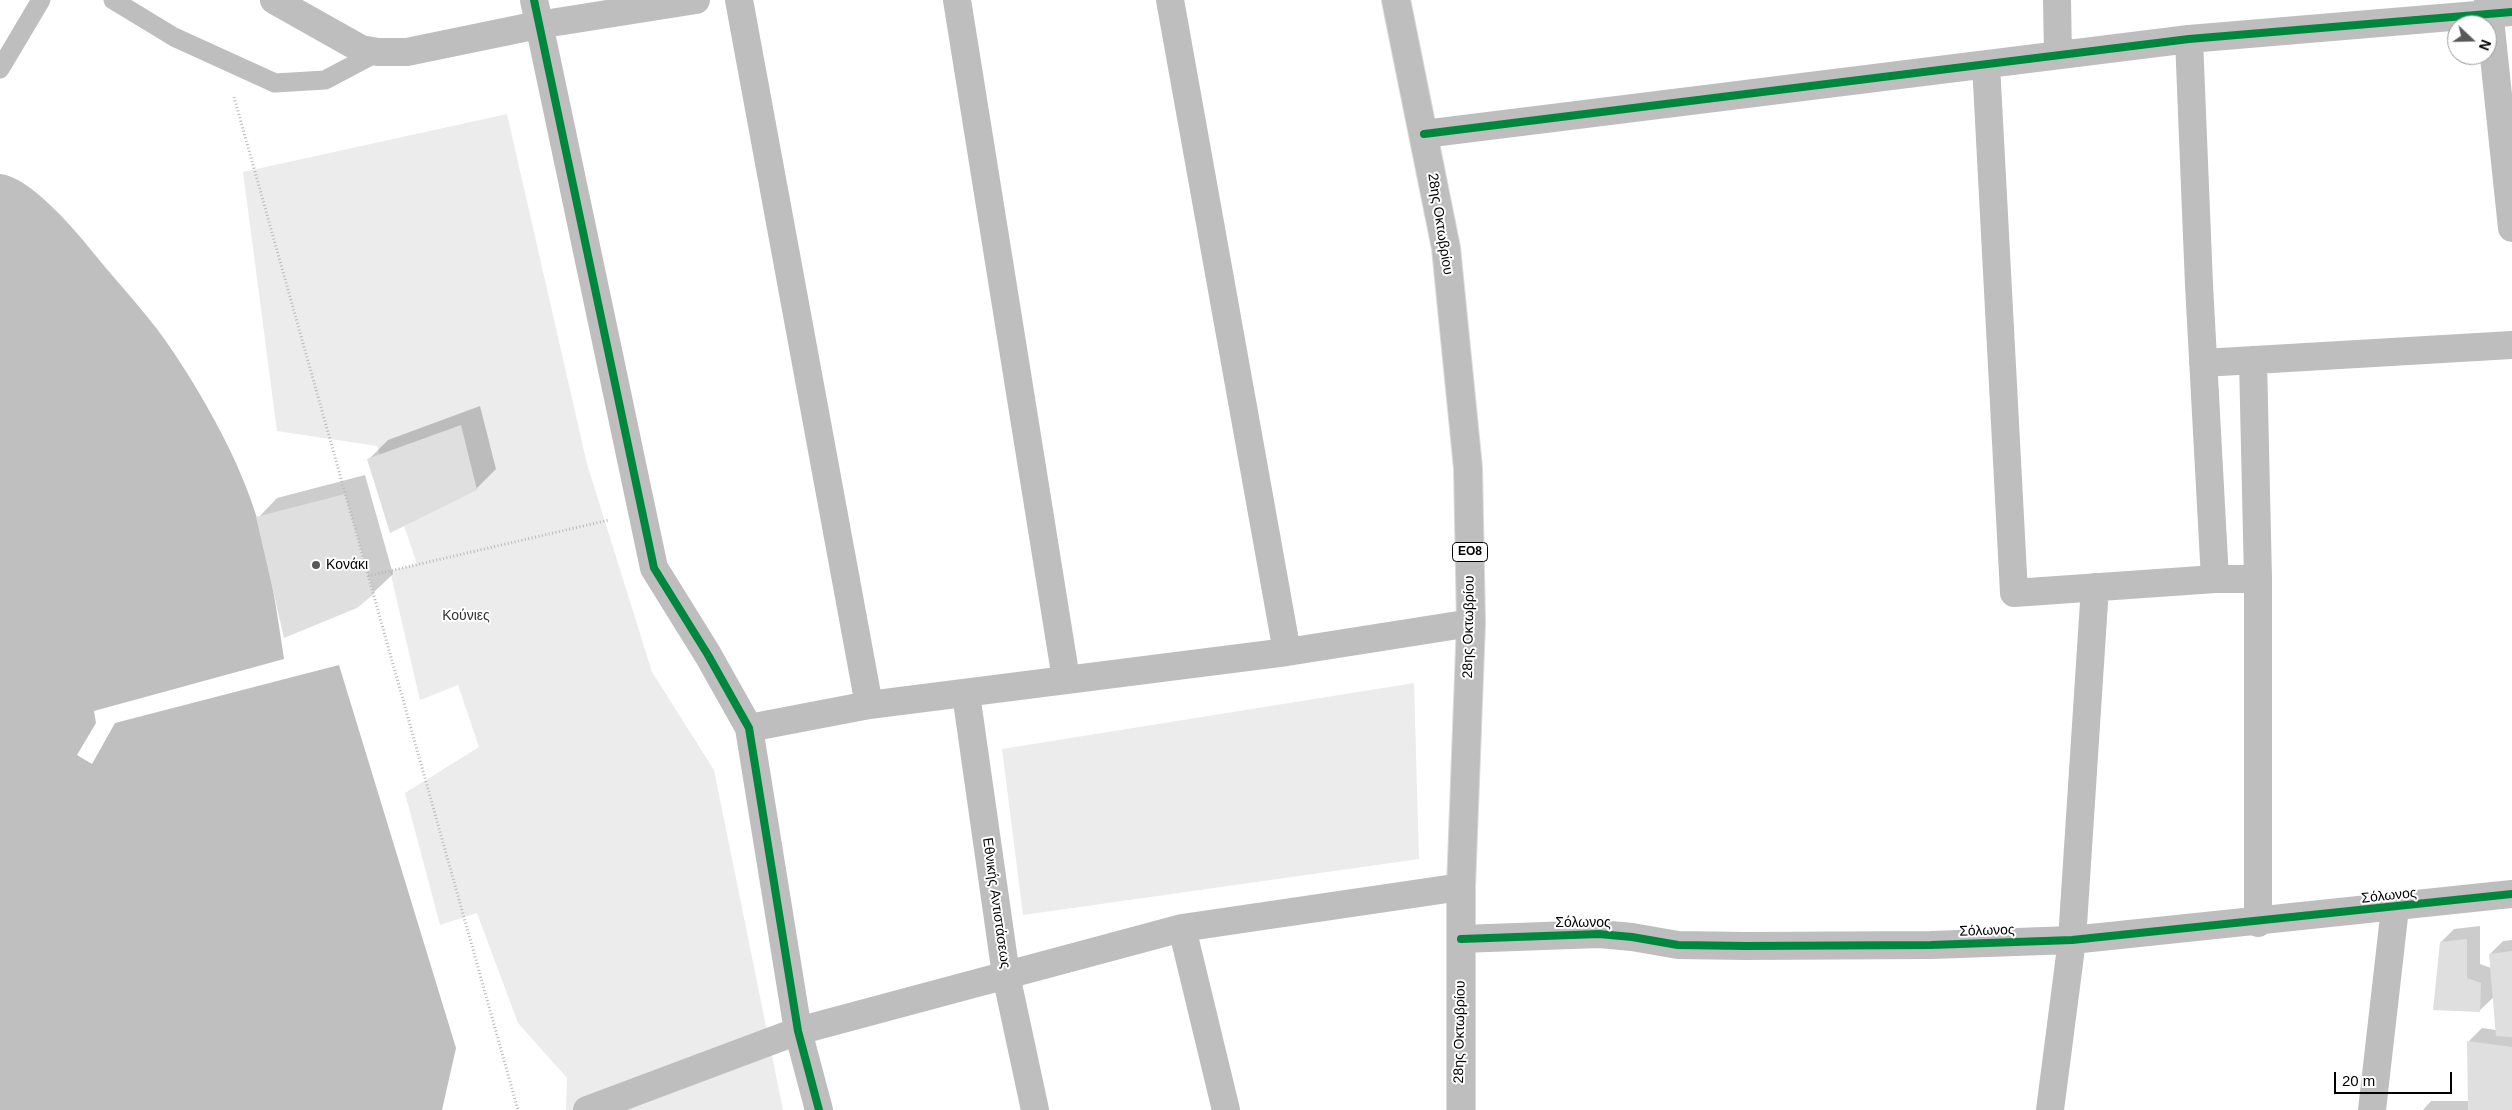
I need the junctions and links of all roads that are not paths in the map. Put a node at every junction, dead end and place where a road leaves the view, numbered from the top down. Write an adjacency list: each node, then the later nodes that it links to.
1 (41, 0): 16 (lane)
2 (113, 0): 13 (lane)
3 (274, 0): 13 (street)
4 (696, 0): 11 (street)
5 (739, 0): 29 (street)
6 (957, 0): 27 (street)
7 (1170, 0): 26 (street)
8 (1396, 0): 17 (street, 28ης Οκτωβρίου / ΕΟ8)
9 (2057, 0): 14 (street)
10 (2496, 9): 12 (street); 18 (street)
11 (536, 13): 13 (street); 30 (street)
12 (2189, 39): 14 (street); 21 (street)
13 (378, 52)
14 (2058, 55): 15 (street)
15 (1986, 64): 17 (street); 24 (street)
16 (0, 69)
17 (1424, 134): 25 (street, 28ης Οκτωβρίου / ΕΟ8)
18 (2512, 228)
19 (2512, 345): 20 (street)
20 (2253, 360): 21 (street); 23 (street)
21 (2203, 362): 22 (street)
22 (2215, 580): 23 (street); 24 (street)
23 (2258, 580): 34 (street)
24 (2094, 587): 37 (street)
25 (1471, 623): 26 (street); 31 (street, 28ης Οκτωβρίου / ΕΟ8)
26 (1287, 652): 27 (street)
27 (1066, 679): 28 (street)
28 (966, 694): 29 (street); 38 (street, Εθνικής Αντιστάσεως)
29 (869, 706): 30 (street)
30 (749, 728): 39 (street)
31 (1461, 888): 35 (street); 36 (street, 28ης Οκτωβρίου / ΕΟ8)
32 (2512, 894): 33 (street, Σόλωνος)
33 (2395, 908): 34 (street, Σόλωνος); 46 (street)
34 (2258, 923): 37 (street, Σόλωνος)
35 (1182, 928): 38 (street); 43 (street)
36 (1461, 939): 37 (street, Σόλωνος); 44 (street, 28ης Οκτωβρίου / ΕΟ8)
37 (2072, 940): 45 (street)
38 (1006, 975): 39 (street); 42 (street, Εθνικής Αντιστάσεως)
39 (798, 1031): 40 (street); 41 (street)
40 (587, 1110)
41 (819, 1110)
42 (1035, 1110)
43 (1226, 1110)
44 (1461, 1110)
45 (2050, 1110)
46 (2372, 1110)

